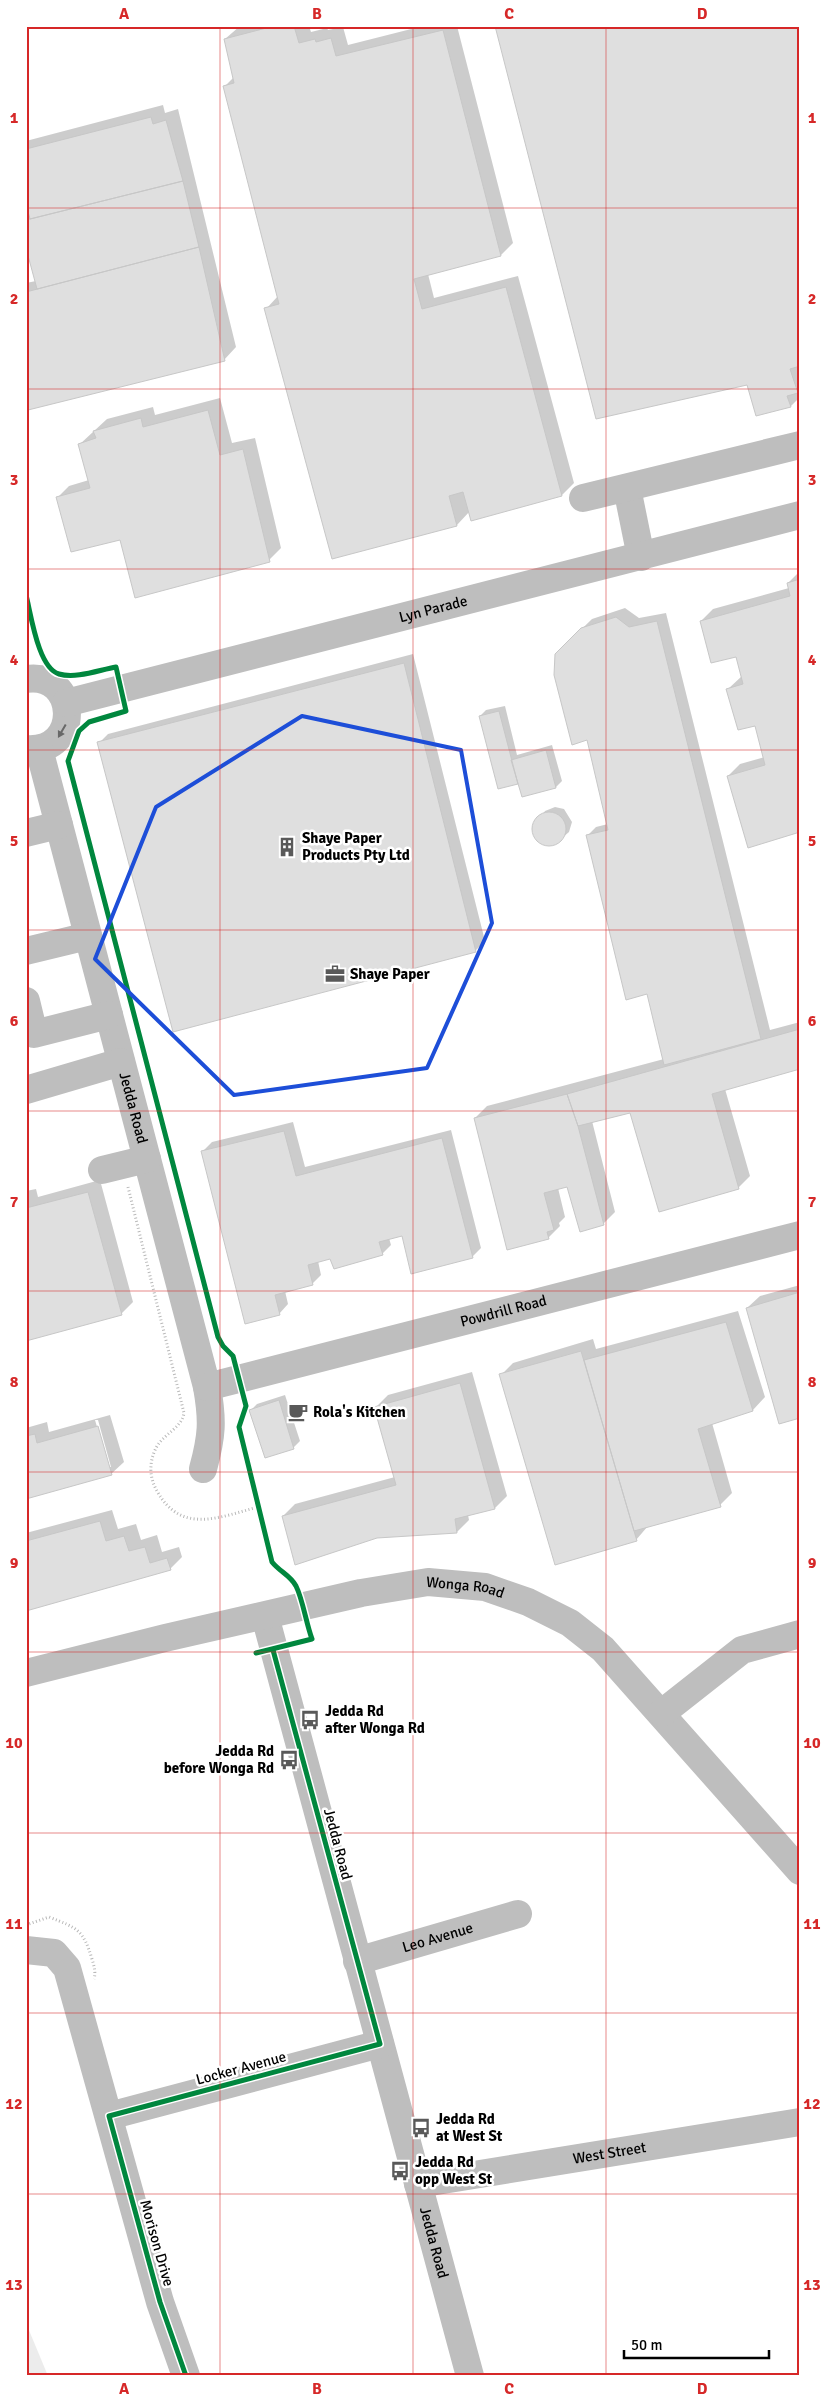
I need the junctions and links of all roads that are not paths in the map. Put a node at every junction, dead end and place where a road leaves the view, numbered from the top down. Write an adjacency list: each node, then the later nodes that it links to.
1 (800, 445): 2 (street)
2 (627, 488): 3 (street); 5 (street)
3 (583, 498)
4 (800, 515): 5 (street, Lyn Parade)
5 (641, 557): 7 (street, Lyn Parade)
6 (26, 679): 7 (street)
7 (66, 702): 8 (street, one-way to 8)
8 (33, 749): 9 (street, Jedda Road)
9 (59, 825): 10 (street); 11 (street, Jedda Road)
10 (26, 833)
11 (88, 936): 12 (street); 14 (street, Jedda Road)
12 (26, 951)
13 (26, 1001): 14 (street)
14 (109, 1015): 15 (street, Jedda Road)
15 (121, 1062): 16 (street); 18 (street, Jedda Road)
16 (26, 1090)
17 (800, 1235): 18 (street, Powdrill Road)
18 (207, 1387): 19 (street, Jedda Road)
19 (203, 1469)
20 (265, 1616): 22 (street, Wonga Road); 23 (street, Wonga Road); 27 (street, Jedda Road)
21 (800, 1634): 23 (street)
22 (26, 1673)
23 (662, 1713): 24 (street, Wonga Road)
24 (800, 1871)
25 (518, 1914): 27 (street, Leo Avenue)
26 (26, 1950): 29 (street, Morison Drive)
27 (357, 1961): 28 (street, Jedda Road)
28 (380, 2044): 29 (street, Locker Avenue); 31 (street, Jedda Road)
29 (109, 2116): 32 (street, Morison Drive)
30 (800, 2122): 31 (street, West Street)
31 (418, 2184): 33 (street, Jedda Road)
32 (186, 2376)
33 (470, 2376)

